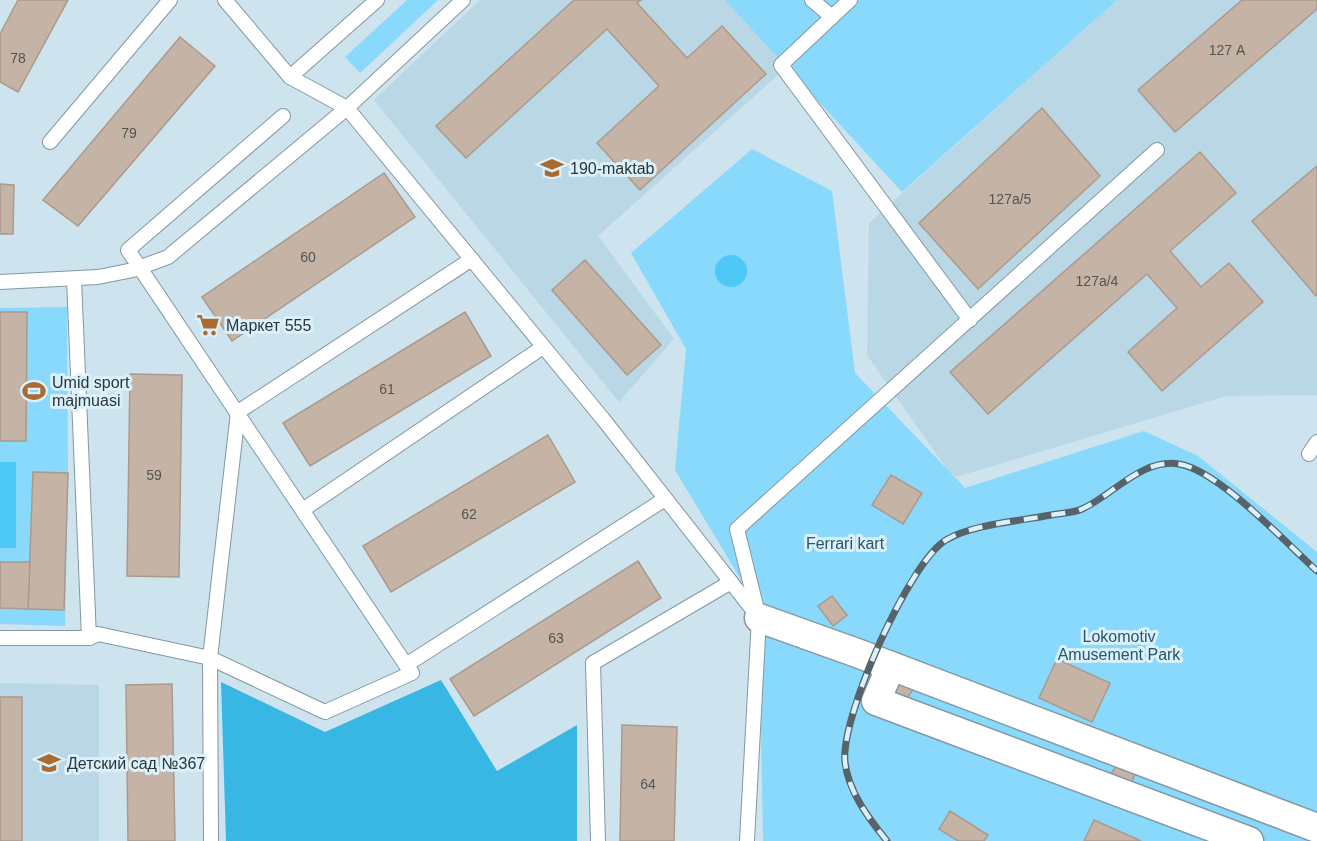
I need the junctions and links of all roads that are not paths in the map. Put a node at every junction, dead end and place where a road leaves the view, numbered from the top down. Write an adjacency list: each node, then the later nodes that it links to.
1 (170, 0): 11 (lane)
2 (225, 0): 8 (lane)
3 (377, 0): 8 (lane)
4 (463, 0): 9 (lane)
5 (812, 0): 7 (lane)
6 (850, 0): 7 (lane)
7 (832, 17): 17 (lane)
8 (290, 77): 9 (lane)
9 (347, 108): 13 (lane); 14 (lane)
10 (283, 116): 14 (lane)
11 (50, 142)
12 (1157, 150): 17 (lane)
13 (472, 259): 18 (lane); 19 (lane)
14 (141, 267): 15 (lane); 19 (lane)
15 (74, 279): 16 (lane); 25 (lane)
16 (0, 282)
17 (970, 320): 23 (lane)
18 (543, 347): 20 (lane); 21 (lane)
19 (238, 412): 21 (lane); 26 (lane)
20 (665, 499): 22 (lane); 27 (lane)
21 (304, 509): 27 (lane)
22 (731, 582): 23 (lane); 31 (lane)
23 (759, 618): 28 (street); 32 (lane)
24 (0, 638): 25 (lane)
25 (89, 638): 26 (lane)
26 (210, 658): 27 (lane); 30 (lane)
27 (406, 664)
28 (891, 666): 29 (street); 33 (street)
29 (1317, 828)
30 (211, 841)
31 (598, 841)
32 (747, 841)
33 (1249, 841)

